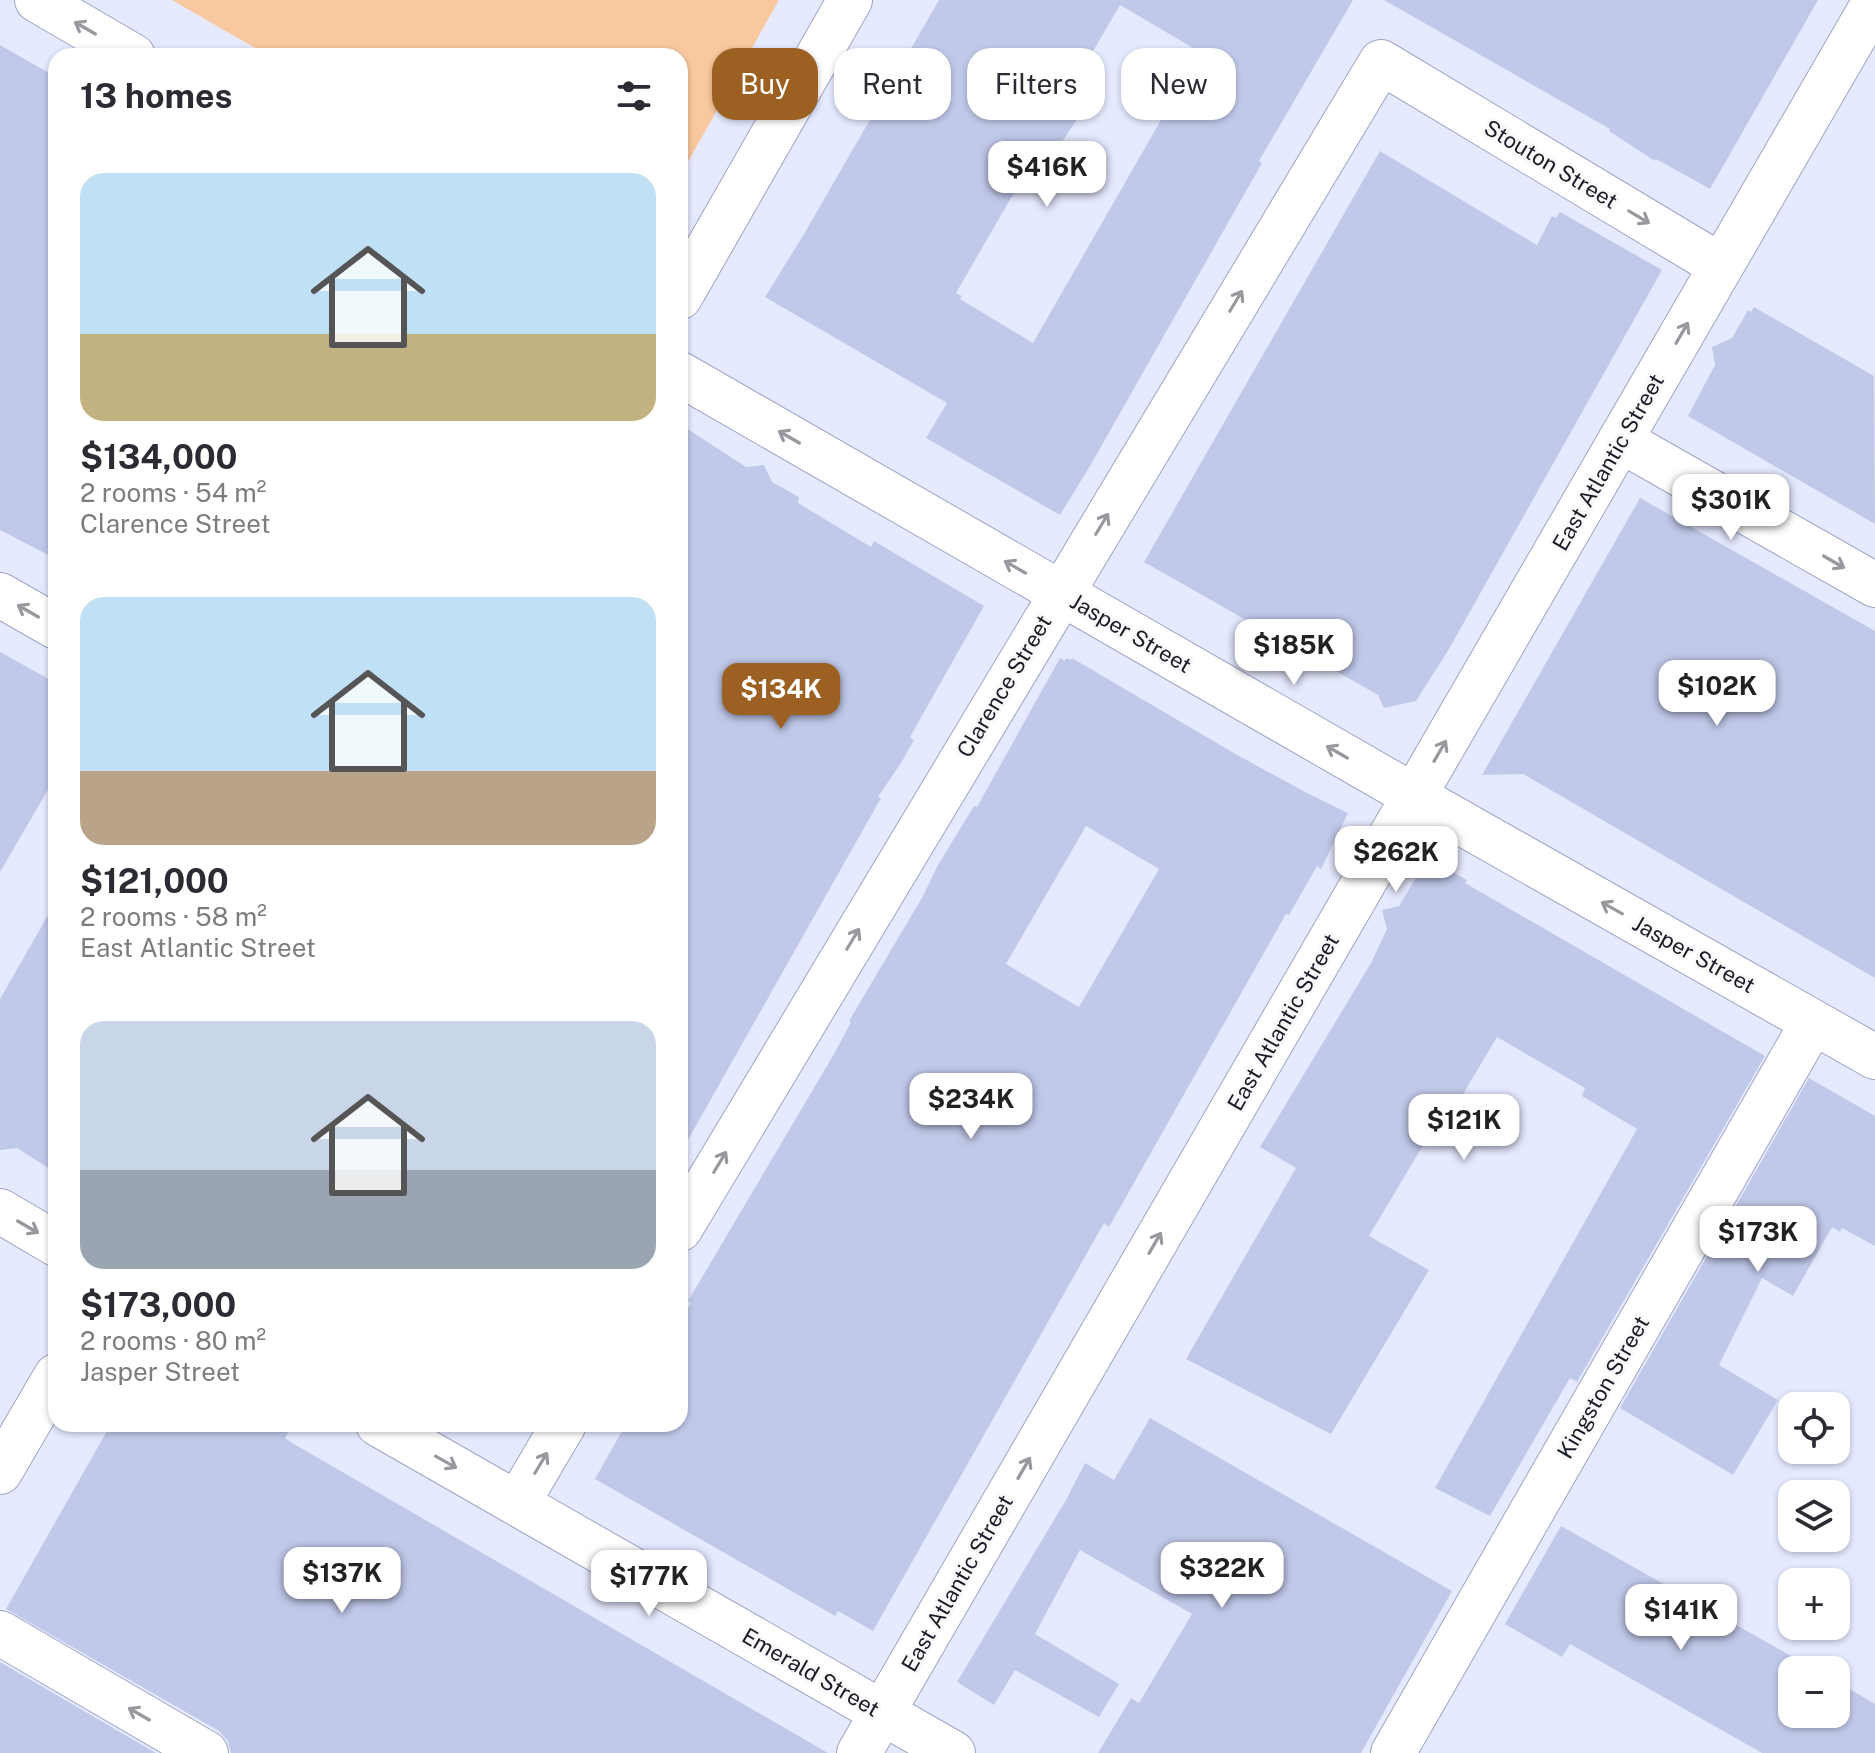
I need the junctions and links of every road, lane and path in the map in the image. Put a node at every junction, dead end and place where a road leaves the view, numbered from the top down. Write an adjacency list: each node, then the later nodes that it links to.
1 (37, 0): 4 (street, one-way to 1)
2 (850, 0): 7 (street)
3 (1875, 1): 6 (street, East Atlantic Street)
4 (119, 48)
5 (1381, 62): 6 (street, Stouton Street, one-way to 6); 11 (street, Clarence Street, one-way to 5)
6 (1721, 266): 9 (street, East Atlantic Street, one-way to 6)
7 (688, 283)
8 (688, 379): 11 (street, Jasper Street, one-way to 8)
9 (1620, 440): 10 (street, one-way to 10); 14 (street, East Atlantic Street, one-way to 9)
10 (1875, 585)
11 (1060, 592): 14 (street, Jasper Street, one-way to 11); 18 (street, Clarence Street, one-way to 11)
12 (0, 595): 13 (street, one-way to 12)
13 (48, 622)
14 (1414, 796): 15 (street, Jasper Street, one-way to 14); 26 (street, East Atlantic Street, one-way to 14)
15 (1813, 1022): 16 (street, Jasper Street); 30 (street, Kingston Street)
16 (1875, 1057)
17 (0, 1211): 19 (street, one-way to 19)
18 (688, 1216)
19 (48, 1239)
20 (48, 1390): 23 (street)
21 (392, 1432): 24 (street, Emerald Street, one-way to 24)
22 (559, 1432): 24 (street, one-way to 22)
23 (0, 1472)
24 (518, 1502): 26 (street, Emerald Street)
25 (0, 1633): 27 (street, one-way to 25)
26 (882, 1714): 28 (street, East Atlantic Street); 29 (street, Emerald Street)
27 (206, 1753)
28 (859, 1753)
29 (953, 1753)
30 (1393, 1753)

